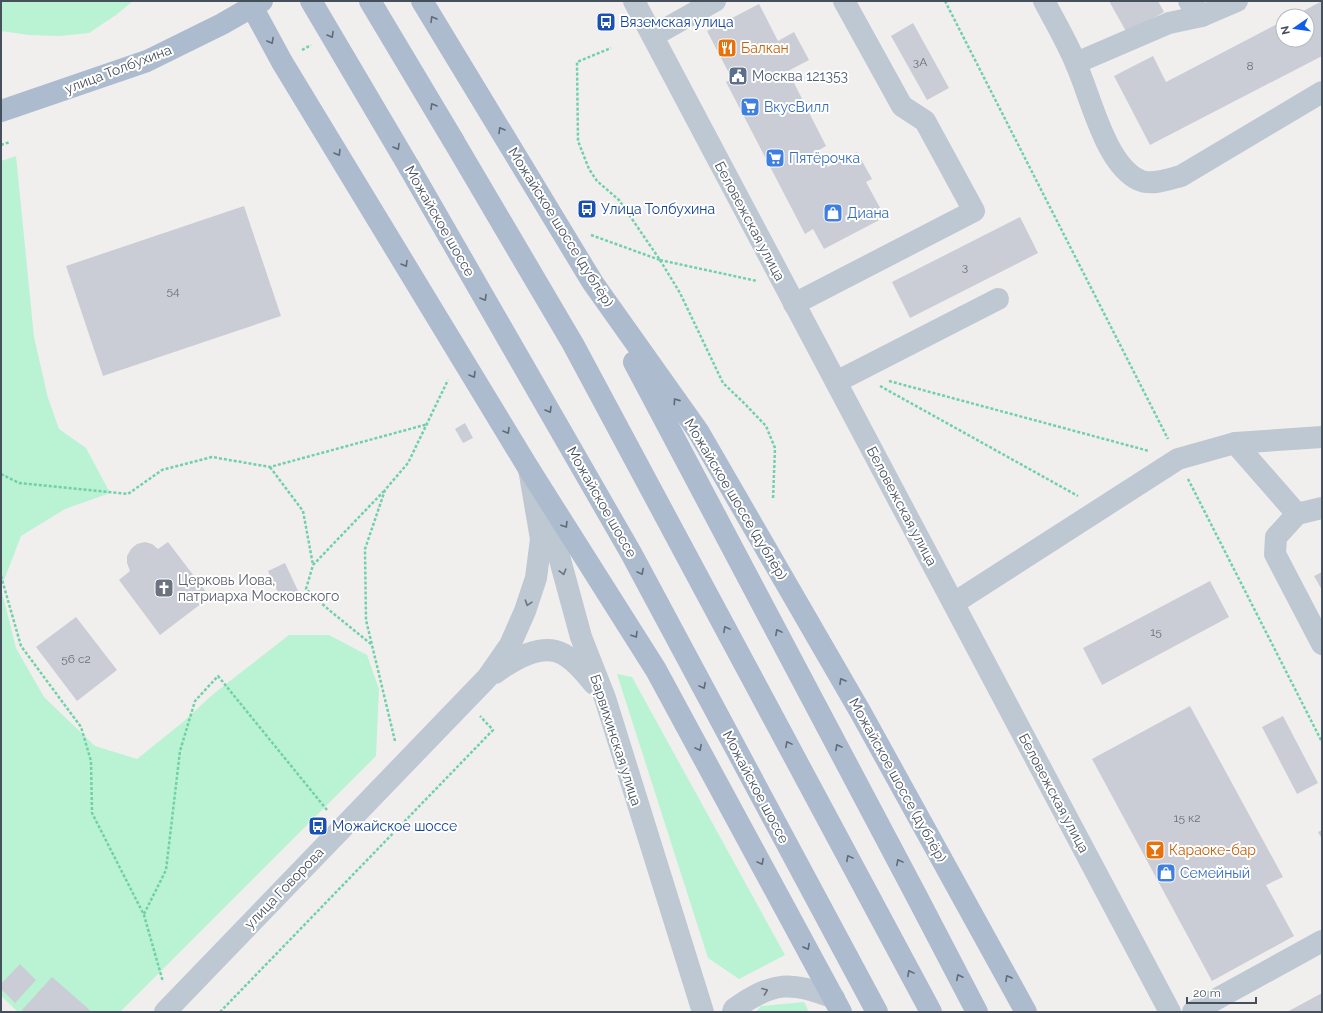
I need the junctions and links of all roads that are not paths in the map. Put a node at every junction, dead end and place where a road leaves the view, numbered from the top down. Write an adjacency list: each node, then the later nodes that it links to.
1 (311, 1): 34 (main road, Можайское шоссе, one-way to 34, bridge)
2 (370, 1): 30 (main road, one-way to 2, bridge)
3 (422, 1): 15 (main road, Можайское шоссе (дублёр), one-way to 3)
4 (634, 1): 11 (street, Беловежская улица)
5 (715, 1): 11 (street)
6 (844, 1): 16 (street)
7 (1044, 1): 12 (street)
8 (1237, 1): 10 (street)
9 (254, 3): 14 (main road, улица Толбухина); 21 (main road, one-way to 21)
10 (1196, 9): 12 (street)
11 (653, 36): 16 (street, Беловежская улица)
12 (1076, 63): 13 (street)
13 (1322, 92)
14 (1, 111)
15 (593, 283): 35 (main road, one-way to 15); 36 (main road, Можайское шоссе (дублёр), one-way to 15)
16 (790, 295): 18 (street, Беловежская улица)
17 (998, 298): 18 (street)
18 (836, 382): 24 (street, Беловежская улица)
19 (1322, 437): 20 (street)
20 (1235, 443): 23 (street); 24 (street)
21 (529, 469): 26 (street, улица Говорова, one-way to 26); 27 (street, Барвихинская улица, one-way to 27); 29 (main road, one-way to 29)
22 (1322, 508): 23 (street)
23 (1298, 514): 25 (street)
24 (954, 603): 37 (street, Беловежская улица)
25 (1322, 644)
26 (487, 678): 27 (street, улица Говорова); 31 (street, улица Говорова)
27 (604, 698): 32 (street, Барвихинская улица)
28 (1322, 941): 38 (street)
29 (838, 1005): 33 (street, one-way to 29)
30 (930, 1010)
31 (165, 1012)
32 (703, 1012)
33 (733, 1012)
34 (877, 1012)
35 (977, 1012)
36 (1026, 1012)
37 (1170, 1012)
38 (1194, 1012)

